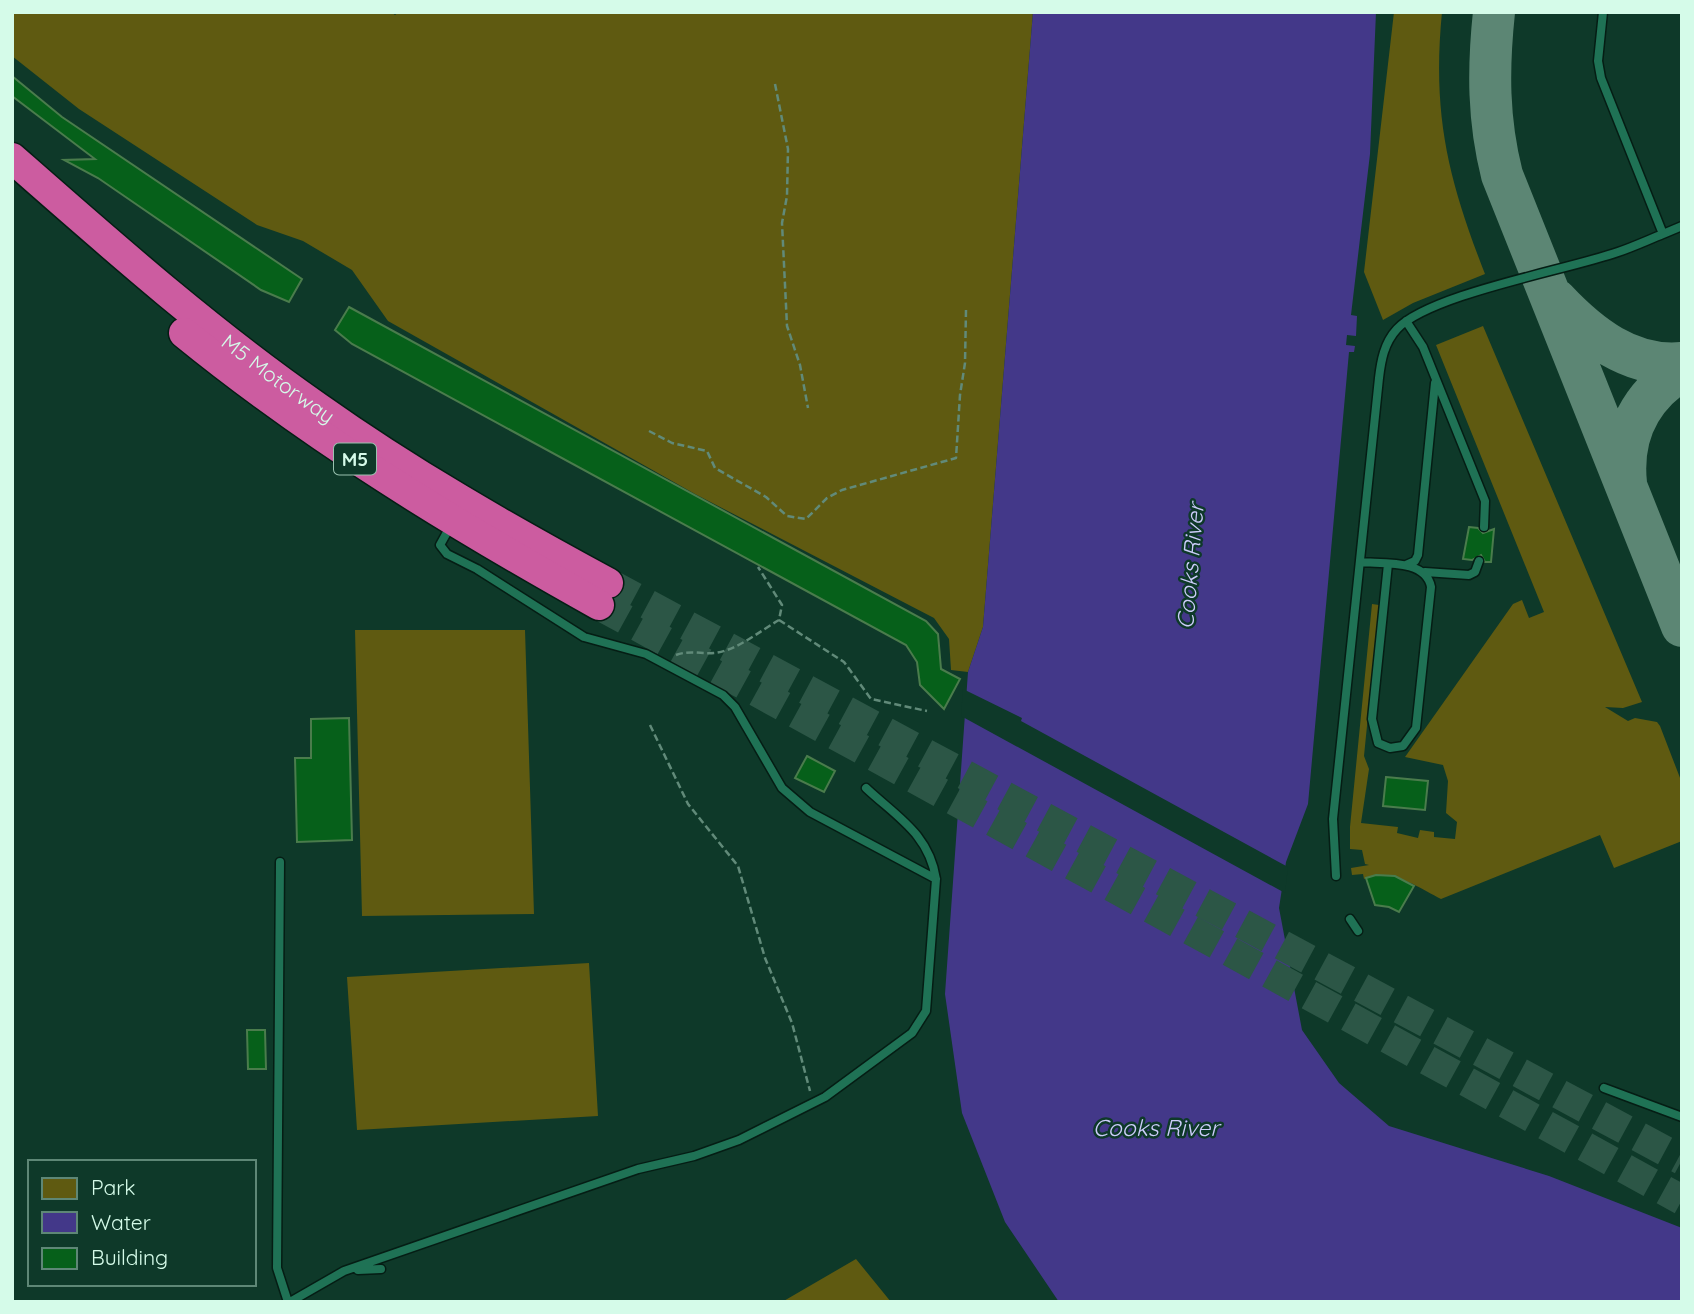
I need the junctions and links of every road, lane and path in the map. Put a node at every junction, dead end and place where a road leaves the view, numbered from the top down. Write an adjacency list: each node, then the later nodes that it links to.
1 (1603, 12): 6 (lane)
2 (775, 84): 11 (path)
3 (12, 159): 7 (highway, M5 Motorway / M5)
4 (12, 186): 7 (highway, M5 Motorway / M5)
5 (1682, 226): 6 (lane)
6 (1663, 234): 9 (lane)
7 (135, 279): 13 (highway, M5 Motorway / M5)
8 (966, 310): 12 (path)
9 (1406, 321): 10 (lane); 16 (lane)
10 (1434, 376): 14 (lane); 18 (lane)
11 (808, 408)
12 (649, 431)
13 (468, 522): 21 (highway, M5 Motorway / M5); 23 (lane)
14 (1484, 527)
15 (1479, 561): 20 (lane)
16 (1361, 562): 17 (lane); 28 (lane)
17 (1388, 564): 18 (lane); 20 (lane)
18 (1403, 566): 20 (lane)
19 (758, 567): 22 (path)
20 (1423, 572)
21 (603, 594)
22 (779, 620): 23 (path); 24 (path)
23 (666, 665): 29 (lane)
24 (927, 710)
25 (650, 724): 33 (path)
26 (866, 788): 29 (lane)
27 (280, 862): 37 (lane)
28 (1335, 876)
29 (936, 879): 33 (lane)
30 (1350, 919): 31 (lane)
31 (1358, 931)
32 (1604, 1088): 34 (lane)
33 (813, 1101): 36 (lane)
34 (1682, 1117)
35 (381, 1269): 36 (lane)
36 (344, 1271): 37 (lane)
37 (289, 1302)

